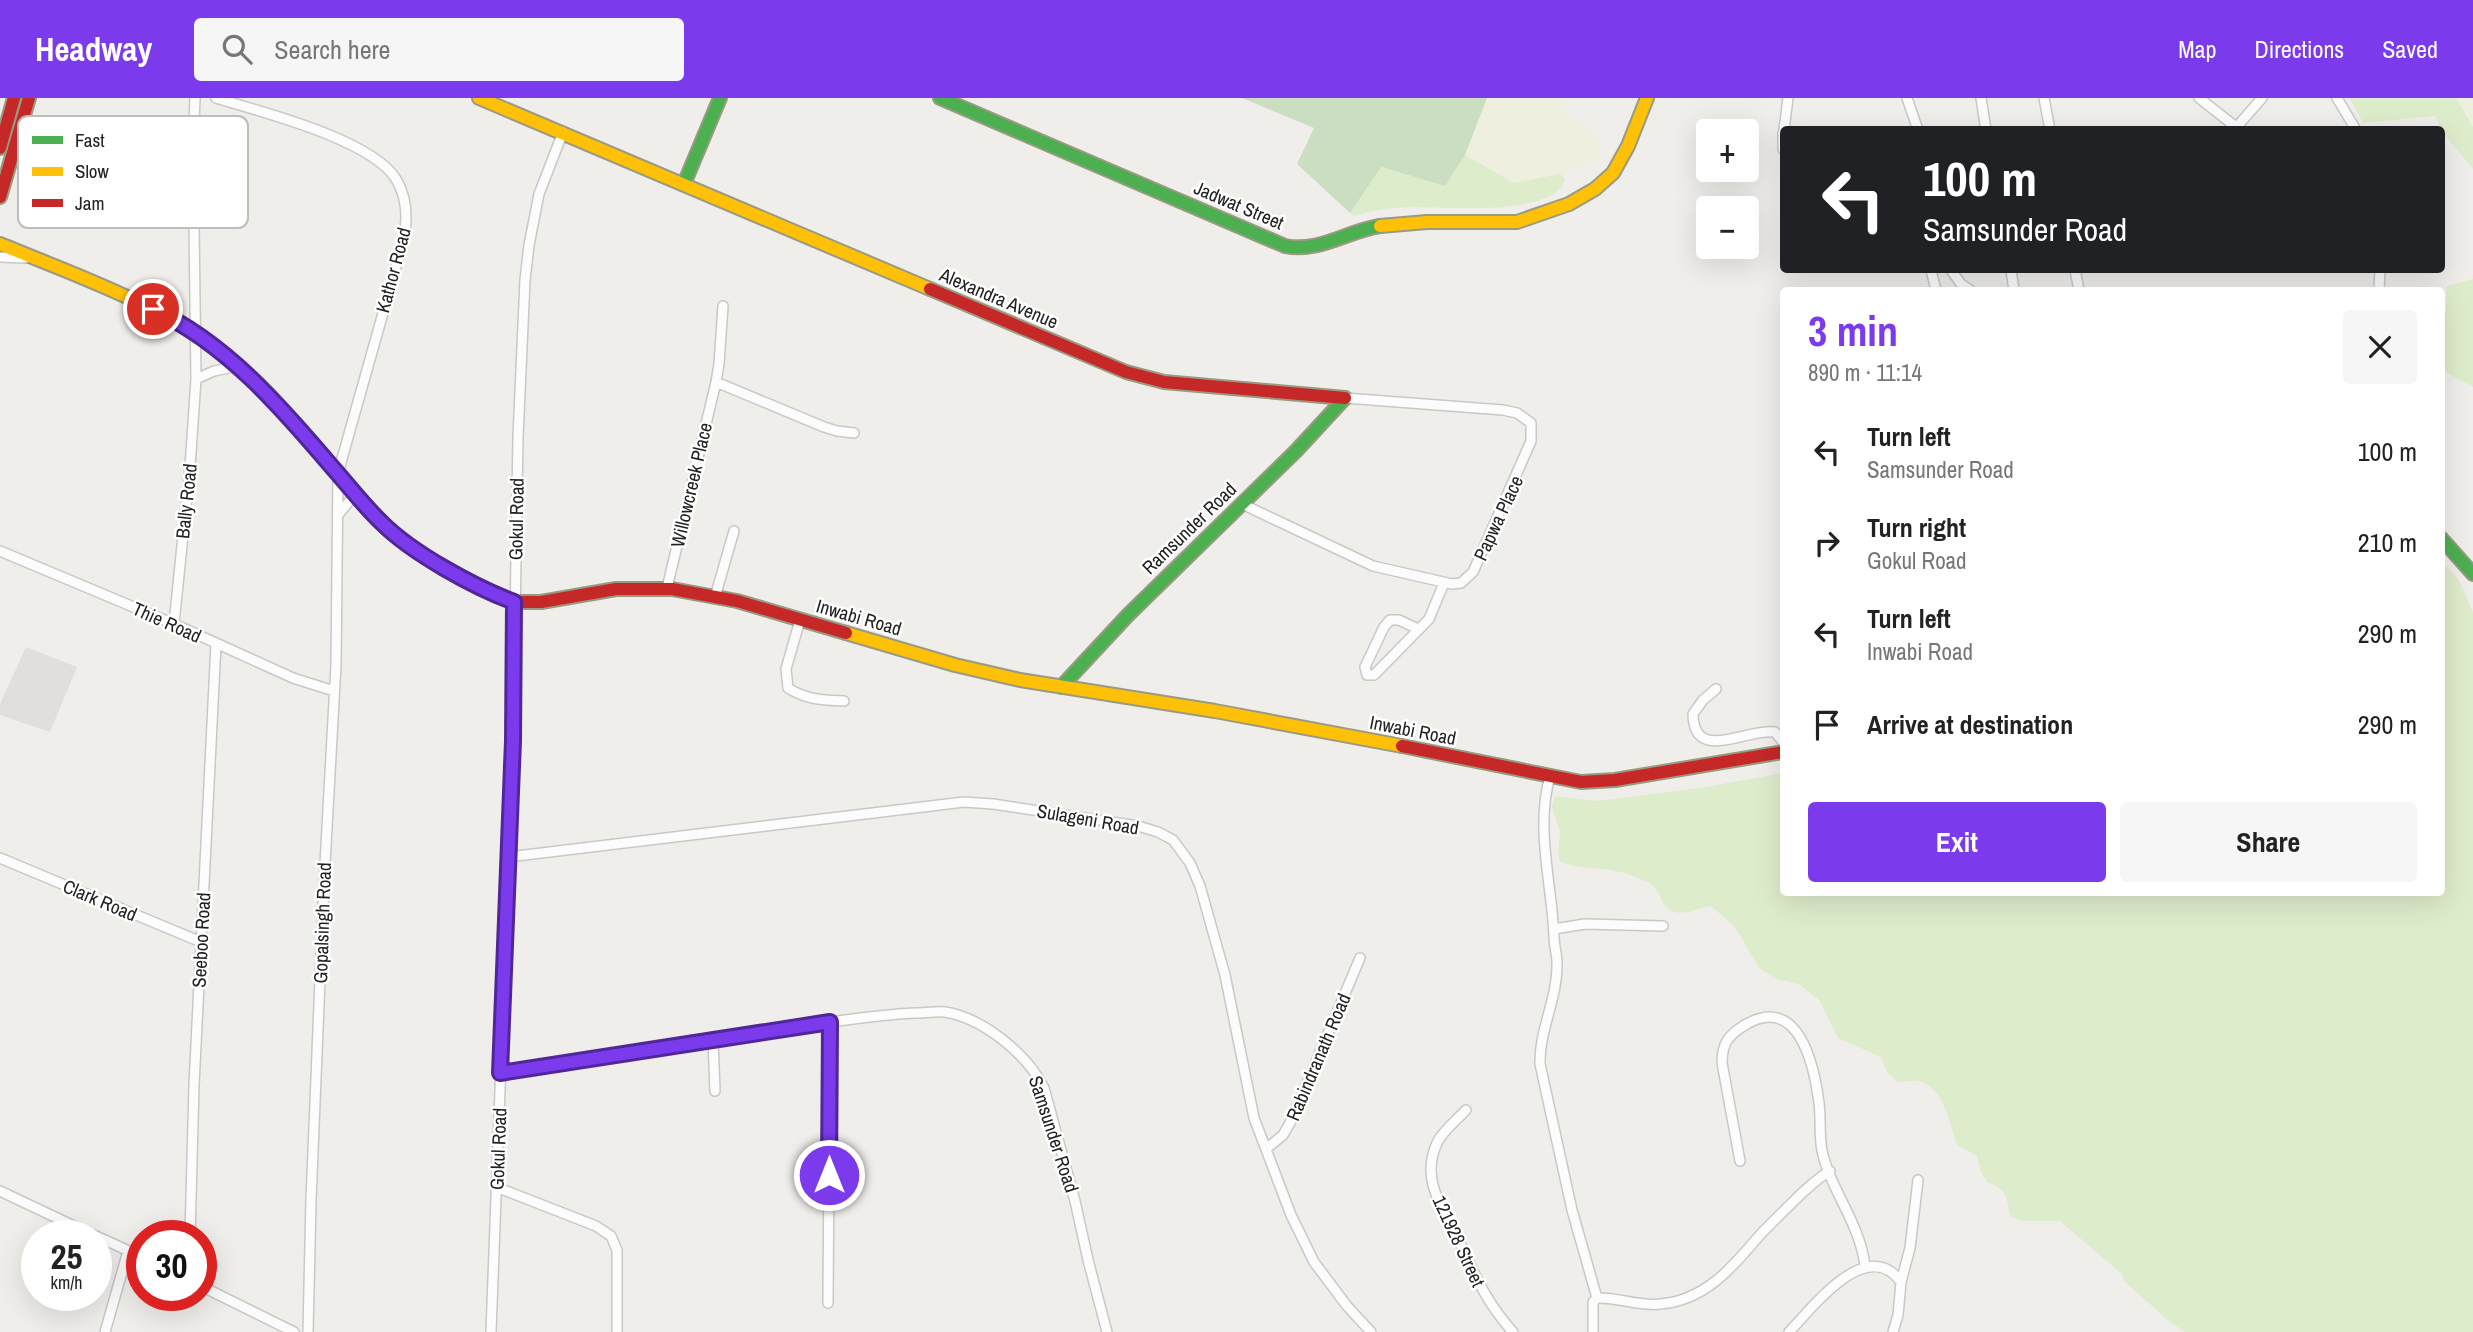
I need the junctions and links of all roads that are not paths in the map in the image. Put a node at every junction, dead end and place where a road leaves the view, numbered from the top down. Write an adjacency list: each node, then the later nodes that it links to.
1 (14, 98): 27 (street)
2 (29, 98): 16 (street)
3 (195, 98): 17 (street, Bally Road)
4 (216, 98): 44 (street, Kathor Road)
5 (478, 98): 25 (street, Alexandra Avenue)
6 (720, 98): 28 (street)
7 (940, 98): 8 (street, Jadwat Street)
8 (1647, 98)
9 (1788, 98): 18 (street)
10 (1908, 98): 19 (street)
11 (1981, 98): 20 (street)
12 (2044, 98): 21 (street)
13 (2199, 98): 22 (street)
14 (2262, 98): 23 (street)
15 (2337, 98): 24 (street)
16 (24, 116)
17 (194, 116)
18 (1785, 126)
19 (1917, 126)
20 (1985, 126)
21 (2049, 126)
22 (2233, 126)
23 (2237, 126)
24 (2354, 126)
25 (563, 132): 28 (street, Alexandra Avenue); 55 (street, Gokul Road)
26 (18, 136): 29 (street)
27 (0, 148)
28 (684, 184): 41 (street, Alexandra Avenue)
29 (0, 197)
30 (192, 228): 37 (street, Bally Road)
31 (0, 244): 33 (street, Inwabi Road)
32 (0, 257): 33 (street, Inwabi Road)
33 (34, 259): 37 (street, Inwabi Road)
34 (1953, 273): 35 (street)
35 (1966, 287)
36 (723, 306): 40 (street, Willowcreek Place)
37 (193, 332): 38 (street, Inwabi Road); 39 (street, Bally Road)
38 (238, 366): 39 (street); 44 (street, Inwabi Road)
39 (196, 379): 57 (street, Bally Road)
40 (716, 382): 43 (street); 53 (street, Willowcreek Place)
41 (1345, 398): 42 (street, Alexandra Avenue); 46 (street, Ramsunder Road)
42 (1531, 424): 52 (street, Papwa Place)
43 (854, 433)
44 (338, 473): 45 (street, Inwabi Road); 47 (street, Gopalsingh Road)
45 (355, 494): 47 (street); 55 (street, Inwabi Road)
46 (1242, 504): 52 (street); 60 (street, Ramsunder Road)
47 (338, 515): 62 (street, Gopalsingh Road)
48 (734, 531): 54 (street)
49 (2445, 542): 51 (street)
50 (0, 551): 57 (street, Thie Road)
51 (2473, 573)
52 (1444, 583): 58 (street)
53 (667, 588): 54 (street, Inwabi Road); 55 (street, Inwabi Road)
54 (715, 597): 56 (street, Inwabi Road)
55 (514, 602): 67 (street, Gokul Road)
56 (800, 620): 60 (street, Inwabi Road); 63 (street)
57 (174, 624): 59 (street, Thie Road)
58 (1418, 629): 58 (street)
59 (216, 644): 62 (street, Thie Road); 71 (street, Seeboo Road)
60 (1061, 687): 66 (street, Inwabi Road)
61 (1716, 689): 64 (street)
62 (334, 691): 94 (street, Gopalsingh Road)
63 (844, 701)
64 (1780, 738)
65 (1780, 752): 66 (street, Inwabi Road)
66 (1550, 776): 70 (street)
67 (508, 857): 75 (street, Gokul Road); 78 (street, Sulageni Road)
68 (0, 858): 71 (street, Clark Road)
69 (1663, 926): 70 (street)
70 (1554, 929): 90 (street)
71 (201, 942): 85 (street, Seeboo Road)
72 (1360, 958): 78 (street, Rabindranath Road)
73 (830, 1022): 74 (street, Samsunder Road); 91 (street); 97 (street, Samsunder Road)
74 (713, 1039): 75 (street, Samsunder Road); 76 (street)
75 (500, 1073): 82 (street, Gokul Road)
76 (715, 1091)
77 (1466, 1110): 99 (street, 121928 Street)
78 (1266, 1149): 98 (street, Sulageni Road)
79 (1740, 1161): 80 (street)
80 (1830, 1171): 87 (street); 90 (street)
81 (1918, 1180): 88 (street)
82 (496, 1187): 95 (street, Gokul Road); 96 (street)
83 (0, 1191): 84 (street)
84 (62, 1220)
85 (191, 1220)
86 (126, 1258): 92 (street)
87 (1865, 1266): 88 (street); 101 (street)
88 (1901, 1282): 102 (street)
89 (217, 1294): 93 (street)
90 (1597, 1298): 100 (street)
91 (828, 1303)
92 (105, 1332)
93 (294, 1332)
94 (308, 1332)
95 (491, 1332)
96 (617, 1332)
97 (1107, 1332)
98 (1371, 1332)
99 (1513, 1332)
100 (1593, 1332)
101 (1789, 1332)
102 (1894, 1332)

